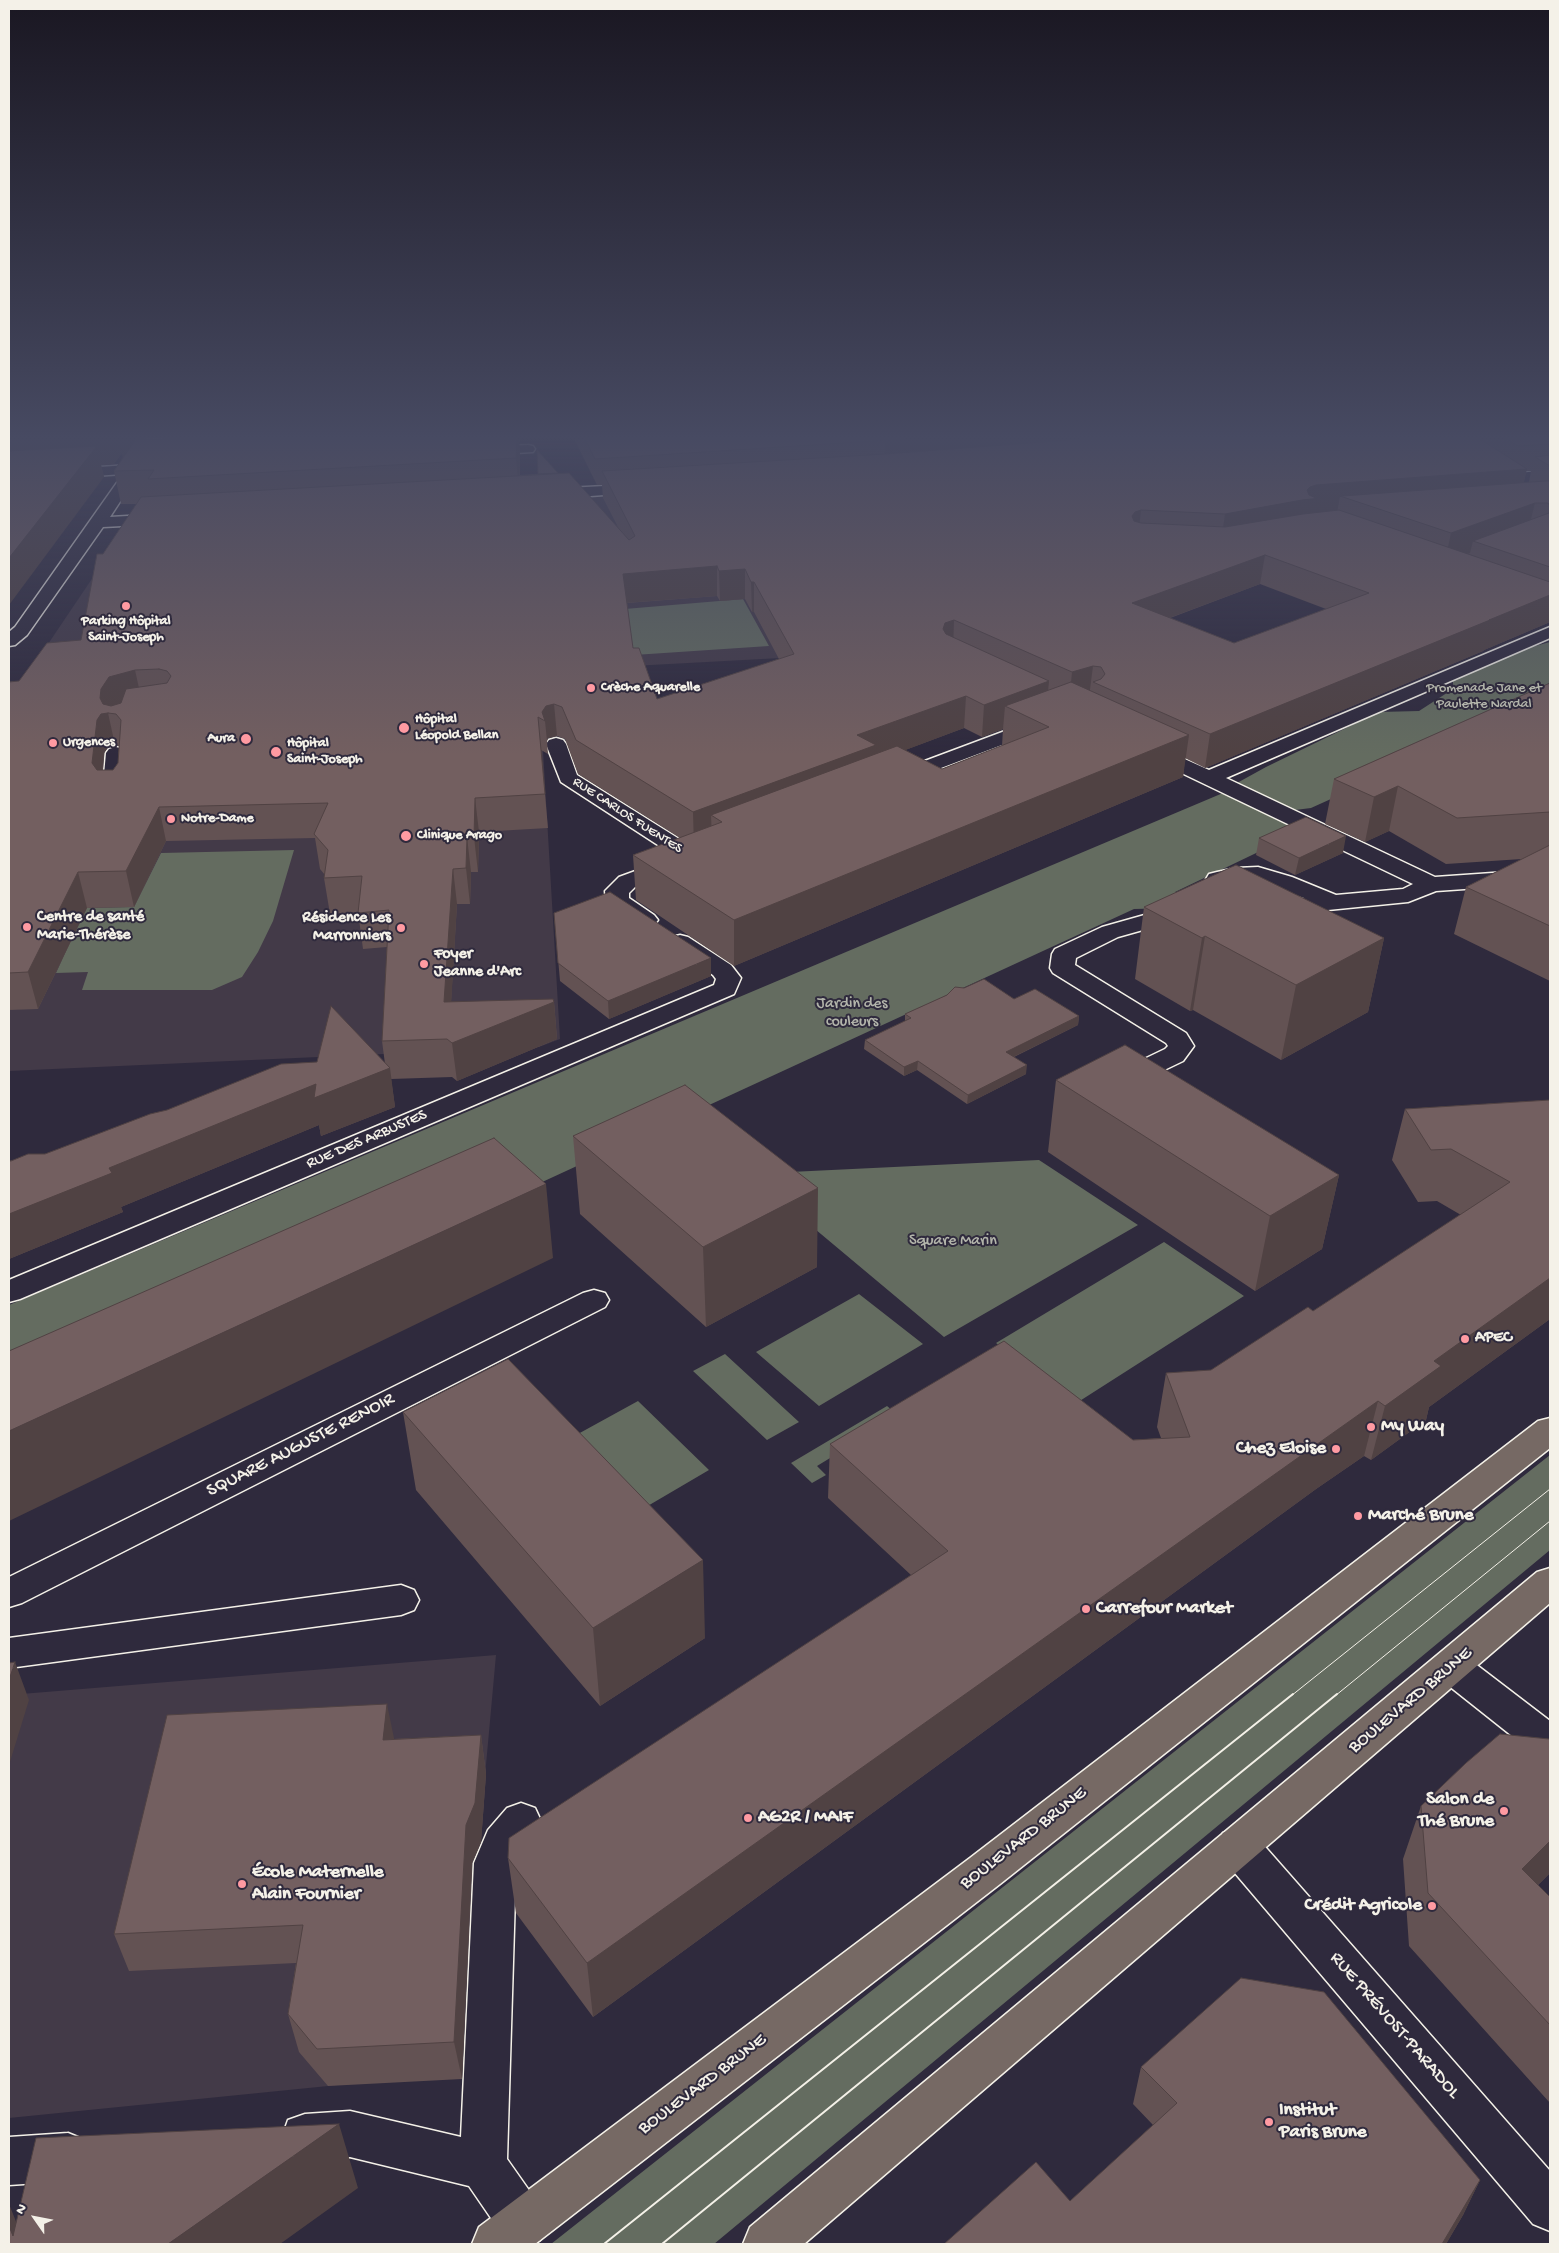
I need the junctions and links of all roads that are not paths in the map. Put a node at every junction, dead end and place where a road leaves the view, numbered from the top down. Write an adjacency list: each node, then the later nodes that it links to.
1 (81, 544): 3 (street)
2 (1550, 632): 8 (street)
3 (13, 635)
4 (1059, 716): 9 (street)
5 (1130, 741): 8 (street)
6 (556, 744): 15 (street, RUE CARLOS FUENTES)
7 (116, 753): 10 (street)
8 (1209, 778): 12 (street)
9 (875, 787)
10 (113, 797)
11 (1550, 876): 12 (street)
12 (1432, 884): 13 (street)
13 (1332, 902): 14 (street); 16 (street)
14 (1259, 907)
15 (725, 989): 17 (street, RUE DES ARBUSTES)
16 (1100, 1091)
17 (9, 1292)
18 (594, 1300): 21 (street, SQUARE AUGUSTE RENOIR)
19 (1550, 1430): 33 (main road, BOULEVARD BRUNE)
20 (1550, 1582): 24 (main road, BOULEVARD BRUNE)
21 (9, 1593)
22 (401, 1600): 23 (street)
23 (9, 1652)
24 (1452, 1668): 25 (street); 27 (main road, BOULEVARD BRUNE)
25 (1550, 1743)
26 (521, 1821): 31 (street)
27 (1238, 1846): 32 (street, RUE PRÉVOST-PARADOL); 34 (main road, BOULEVARD BRUNE)
28 (262, 2141): 31 (street)
29 (106, 2154): 30 (street)
30 (9, 2162)
31 (483, 2166): 33 (street)
32 (1550, 2207)
33 (509, 2234)
34 (767, 2244)

